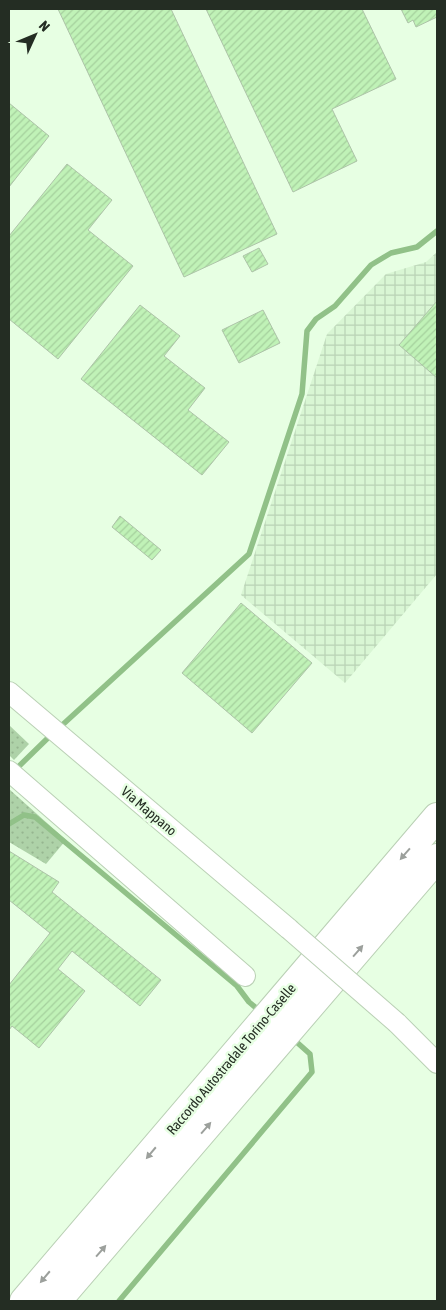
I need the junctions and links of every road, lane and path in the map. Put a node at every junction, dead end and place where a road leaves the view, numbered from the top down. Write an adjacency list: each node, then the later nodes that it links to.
1 (9, 692): 7 (street, Via Mappano, bridge)
2 (13, 775): 5 (street)
3 (437, 818): 6 (highway, Raccordo Autostradale Torino-Caselle, one-way to 6)
4 (437, 858): 6 (highway, Raccordo Autostradale Torino-Caselle, one-way to 4)
5 (246, 976)
6 (277, 1025): 8 (highway, Raccordo Autostradale Torino-Caselle, one-way to 8); 9 (highway, Raccordo Autostradale Torino-Caselle, one-way to 6)
7 (437, 1063)
8 (24, 1301)
9 (57, 1301)

